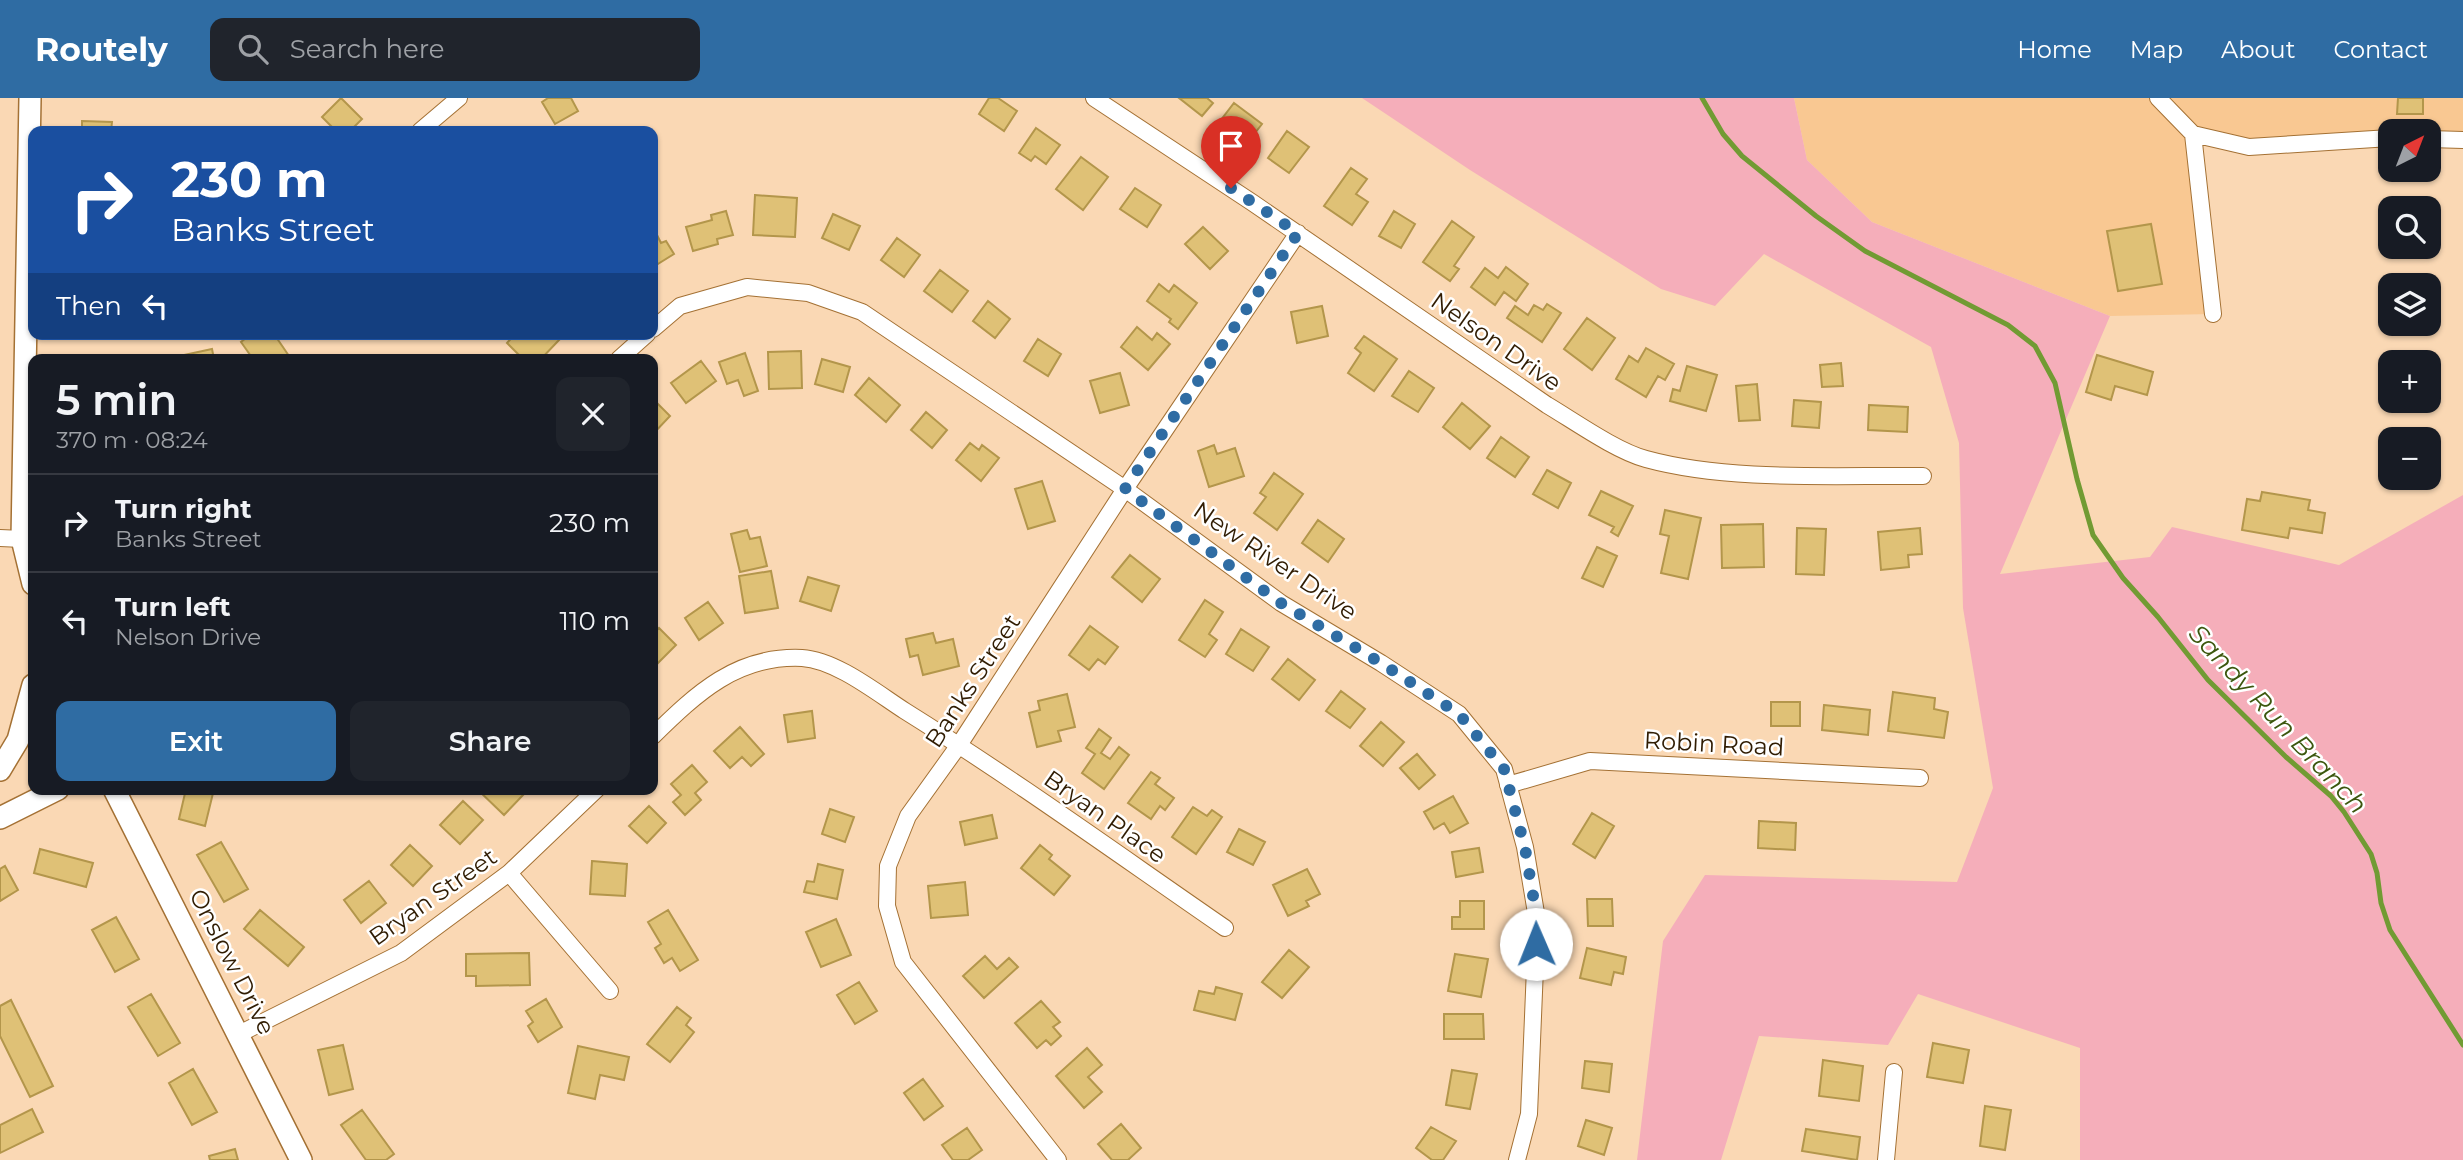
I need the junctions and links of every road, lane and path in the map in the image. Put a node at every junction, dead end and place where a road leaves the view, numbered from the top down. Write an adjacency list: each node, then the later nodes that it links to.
1 (30, 98): 5 (street)
2 (459, 98): 6 (street)
3 (1094, 98): 11 (street, Nelson Drive)
4 (2158, 98): 7 (street)
5 (30, 126)
6 (426, 126)
7 (2193, 134): 8 (street); 12 (street)
8 (2378, 139)
9 (2441, 139): 10 (street)
10 (2463, 140)
11 (1298, 233): 17 (street, Nelson Drive); 18 (street, Banks Street)
12 (2213, 314)
13 (658, 325): 18 (street, New River Drive)
14 (28, 340): 20 (street)
15 (640, 340): 16 (street)
16 (625, 354)
17 (1923, 476)
18 (1125, 489): 24 (street, Banks Street); 27 (street, New River Drive)
19 (0, 538): 20 (street)
20 (22, 539): 21 (street)
21 (28, 564)
22 (28, 703): 25 (street)
23 (658, 731): 24 (street)
24 (959, 745): 33 (street, Bryan Place); 38 (street, Banks Street)
25 (0, 770)
26 (1920, 778): 27 (street, Robin Road)
27 (1508, 785): 39 (street, New River Drive)
28 (46, 795): 31 (street)
29 (117, 795): 35 (street, Onslow Drive)
30 (591, 795): 32 (street, Bryan Street)
31 (0, 818)
32 (509, 873): 34 (street); 35 (street, Bryan Street)
33 (1225, 928)
34 (610, 991)
35 (239, 1034): 37 (street, Onslow Drive)
36 (1894, 1072): 40 (street)
37 (301, 1160)
38 (1058, 1160)
39 (1517, 1160)
40 (1886, 1160)

